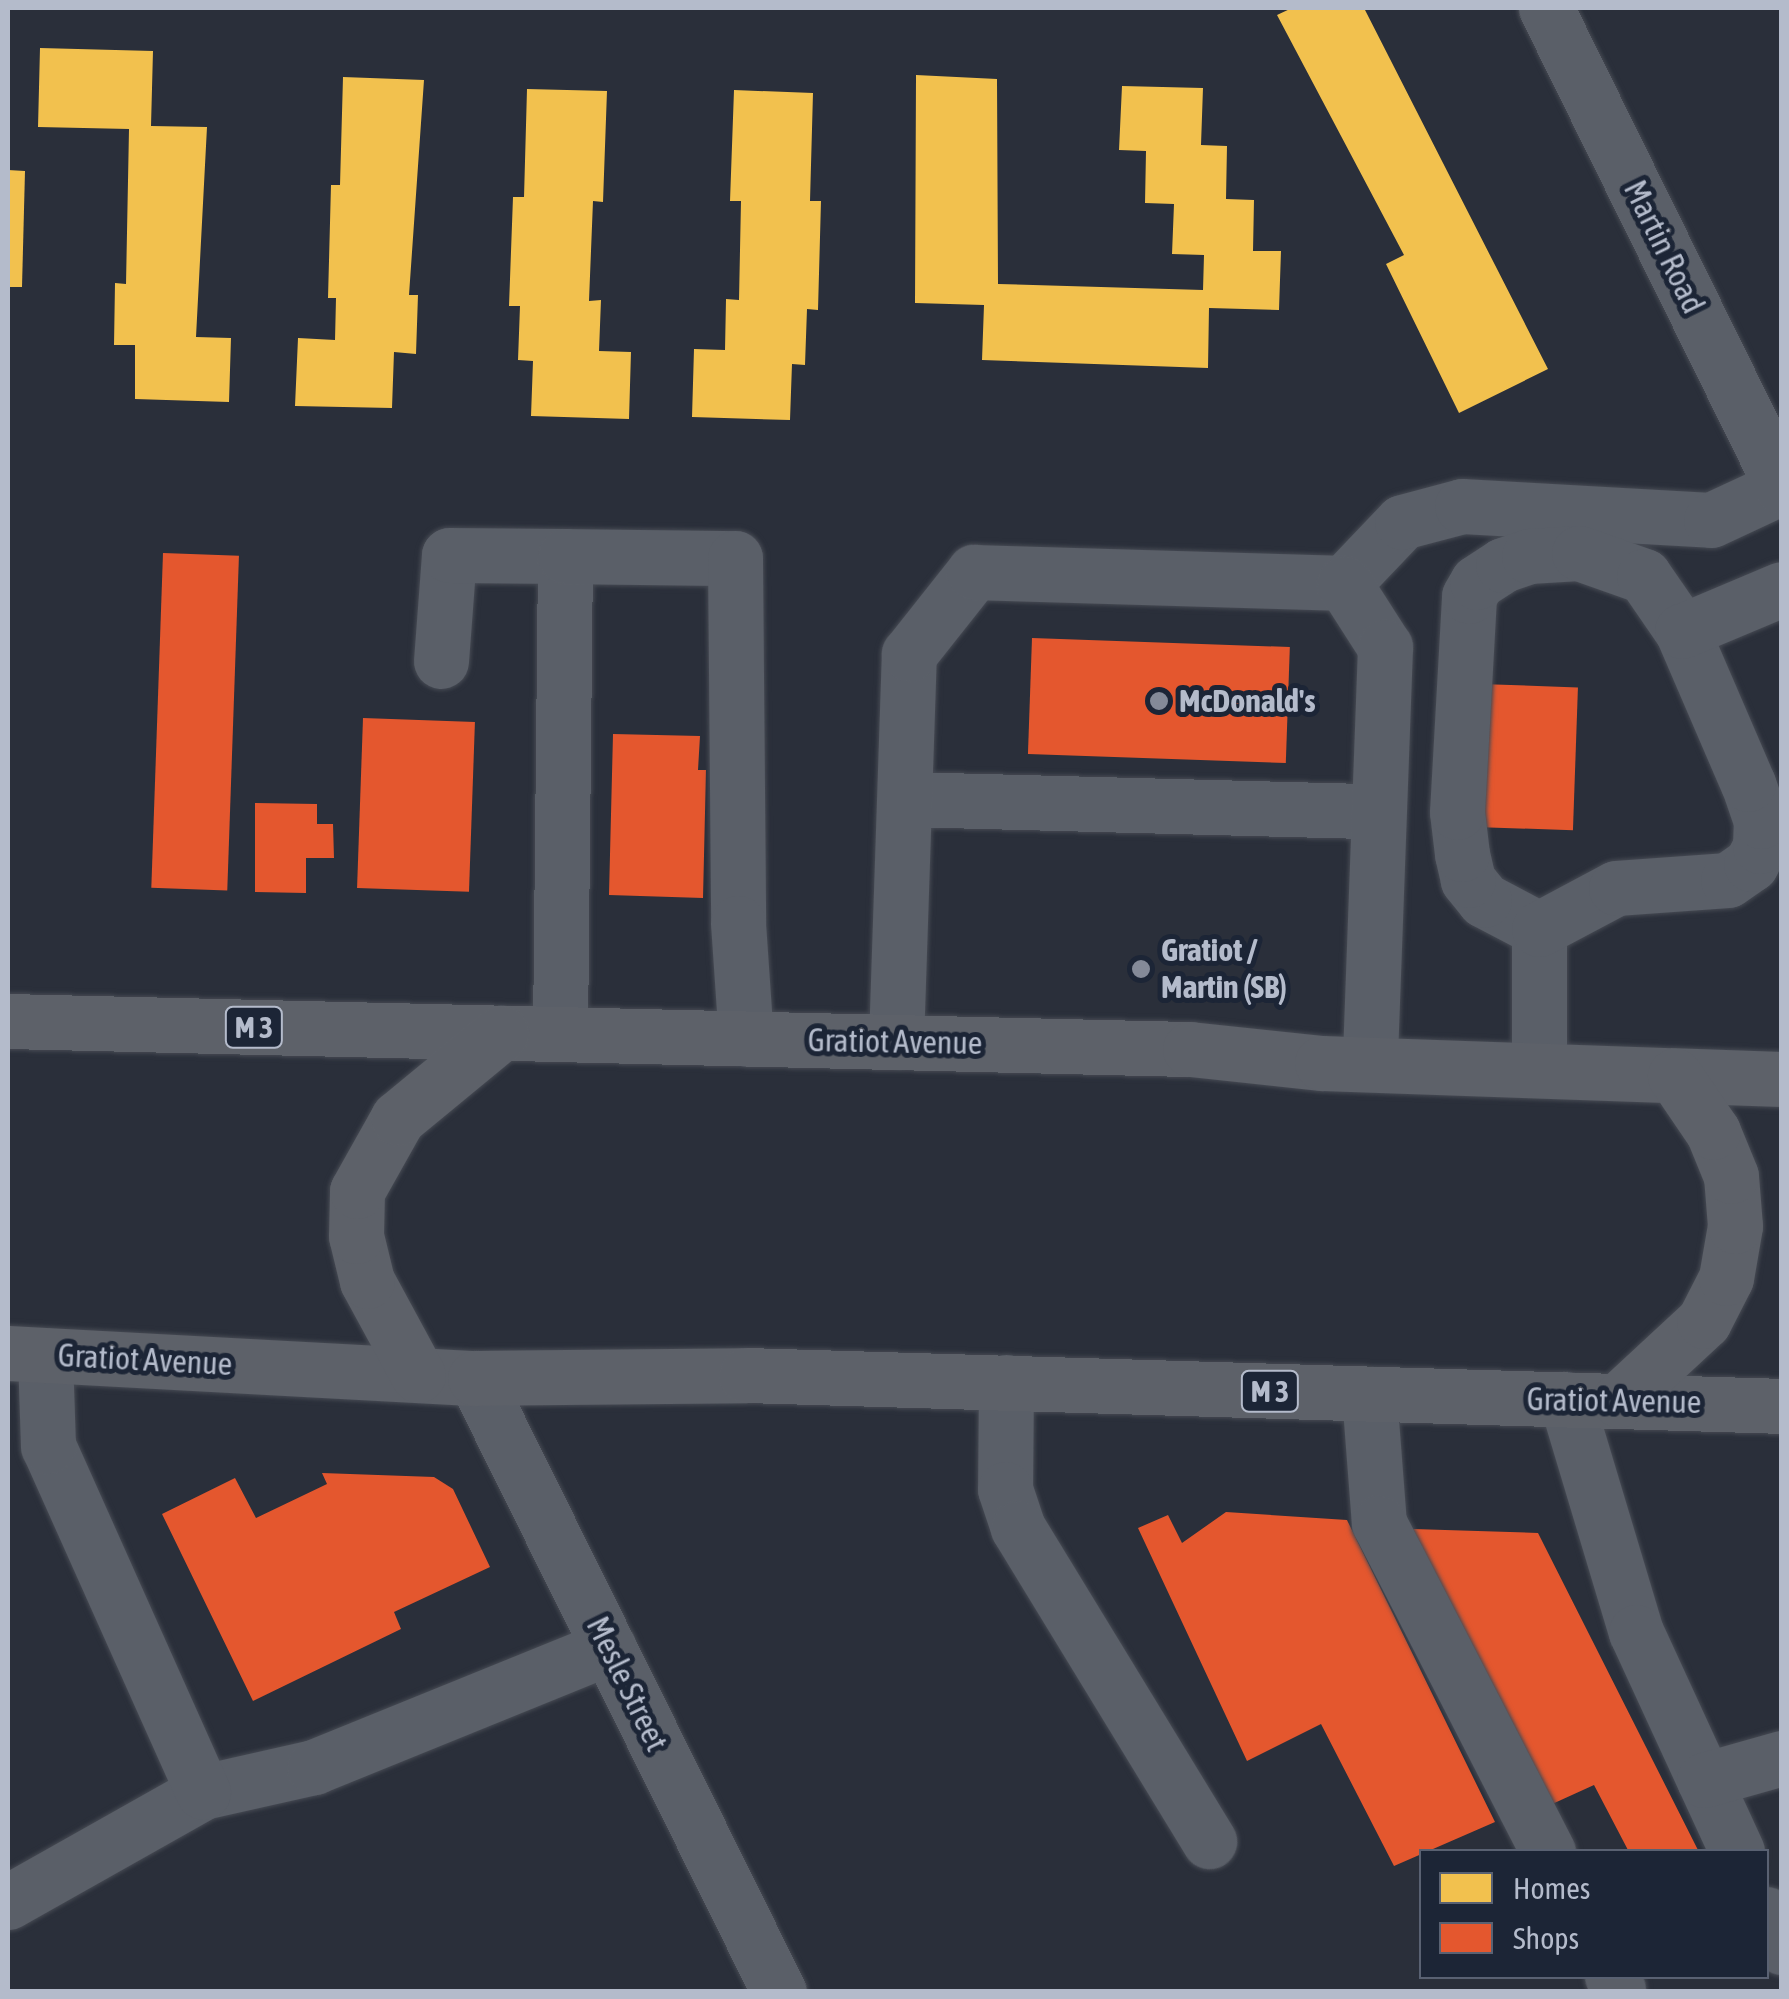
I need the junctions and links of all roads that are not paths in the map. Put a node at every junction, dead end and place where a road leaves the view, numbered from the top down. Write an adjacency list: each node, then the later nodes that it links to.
1 (1546, 8): 2 (street, Martin Road)
2 (1782, 486): 4 (street)
3 (565, 556): 7 (street); 13 (street); 14 (street)
4 (1344, 583): 8 (street); 9 (street)
5 (1782, 589): 6 (street)
6 (1682, 631): 10 (street); 10 (street)
7 (441, 661)
8 (906, 799): 9 (street); 15 (street)
9 (1377, 811): 16 (street)
10 (1539, 928): 17 (street)
11 (8, 1021): 12 (main road, Gratiot Avenue / M 3)
12 (501, 1033): 13 (main road, Gratiot Avenue / M 3); 21 (main road)
13 (560, 1034): 14 (main road, Gratiot Avenue / M 3)
14 (746, 1039): 15 (main road, Gratiot Avenue / M 3)
15 (896, 1042): 16 (main road, Gratiot Avenue / M 3)
16 (1370, 1060): 17 (main road, Gratiot Avenue / M 3)
17 (1539, 1066): 18 (main road, Gratiot Avenue / M 3)
18 (1676, 1076): 19 (main road, Gratiot Avenue / M 3); 25 (main road)
19 (1782, 1078)
20 (26, 1354): 21 (main road, Gratiot Avenue / M 3); 30 (street)
21 (418, 1375): 22 (main road, Gratiot Avenue / M 3)
22 (475, 1378): 23 (main road, Gratiot Avenue / M 3); 27 (street, Mesle Street)
23 (1006, 1382): 24 (main road, Gratiot Avenue / M 3); 31 (street)
24 (1369, 1394): 25 (main road, Gratiot Avenue / M 3); 32 (street)
25 (1592, 1400): 26 (main road, Gratiot Avenue / M 3); 29 (street)
26 (1782, 1406)
27 (608, 1648): 30 (street); 35 (street, Mesle Street)
28 (1782, 1758): 29 (street)
29 (1704, 1780): 33 (street)
30 (204, 1792): 34 (street)
31 (1209, 1840)
32 (1546, 1849)
33 (1736, 1849)
34 (8, 1902)
35 (779, 1992)

